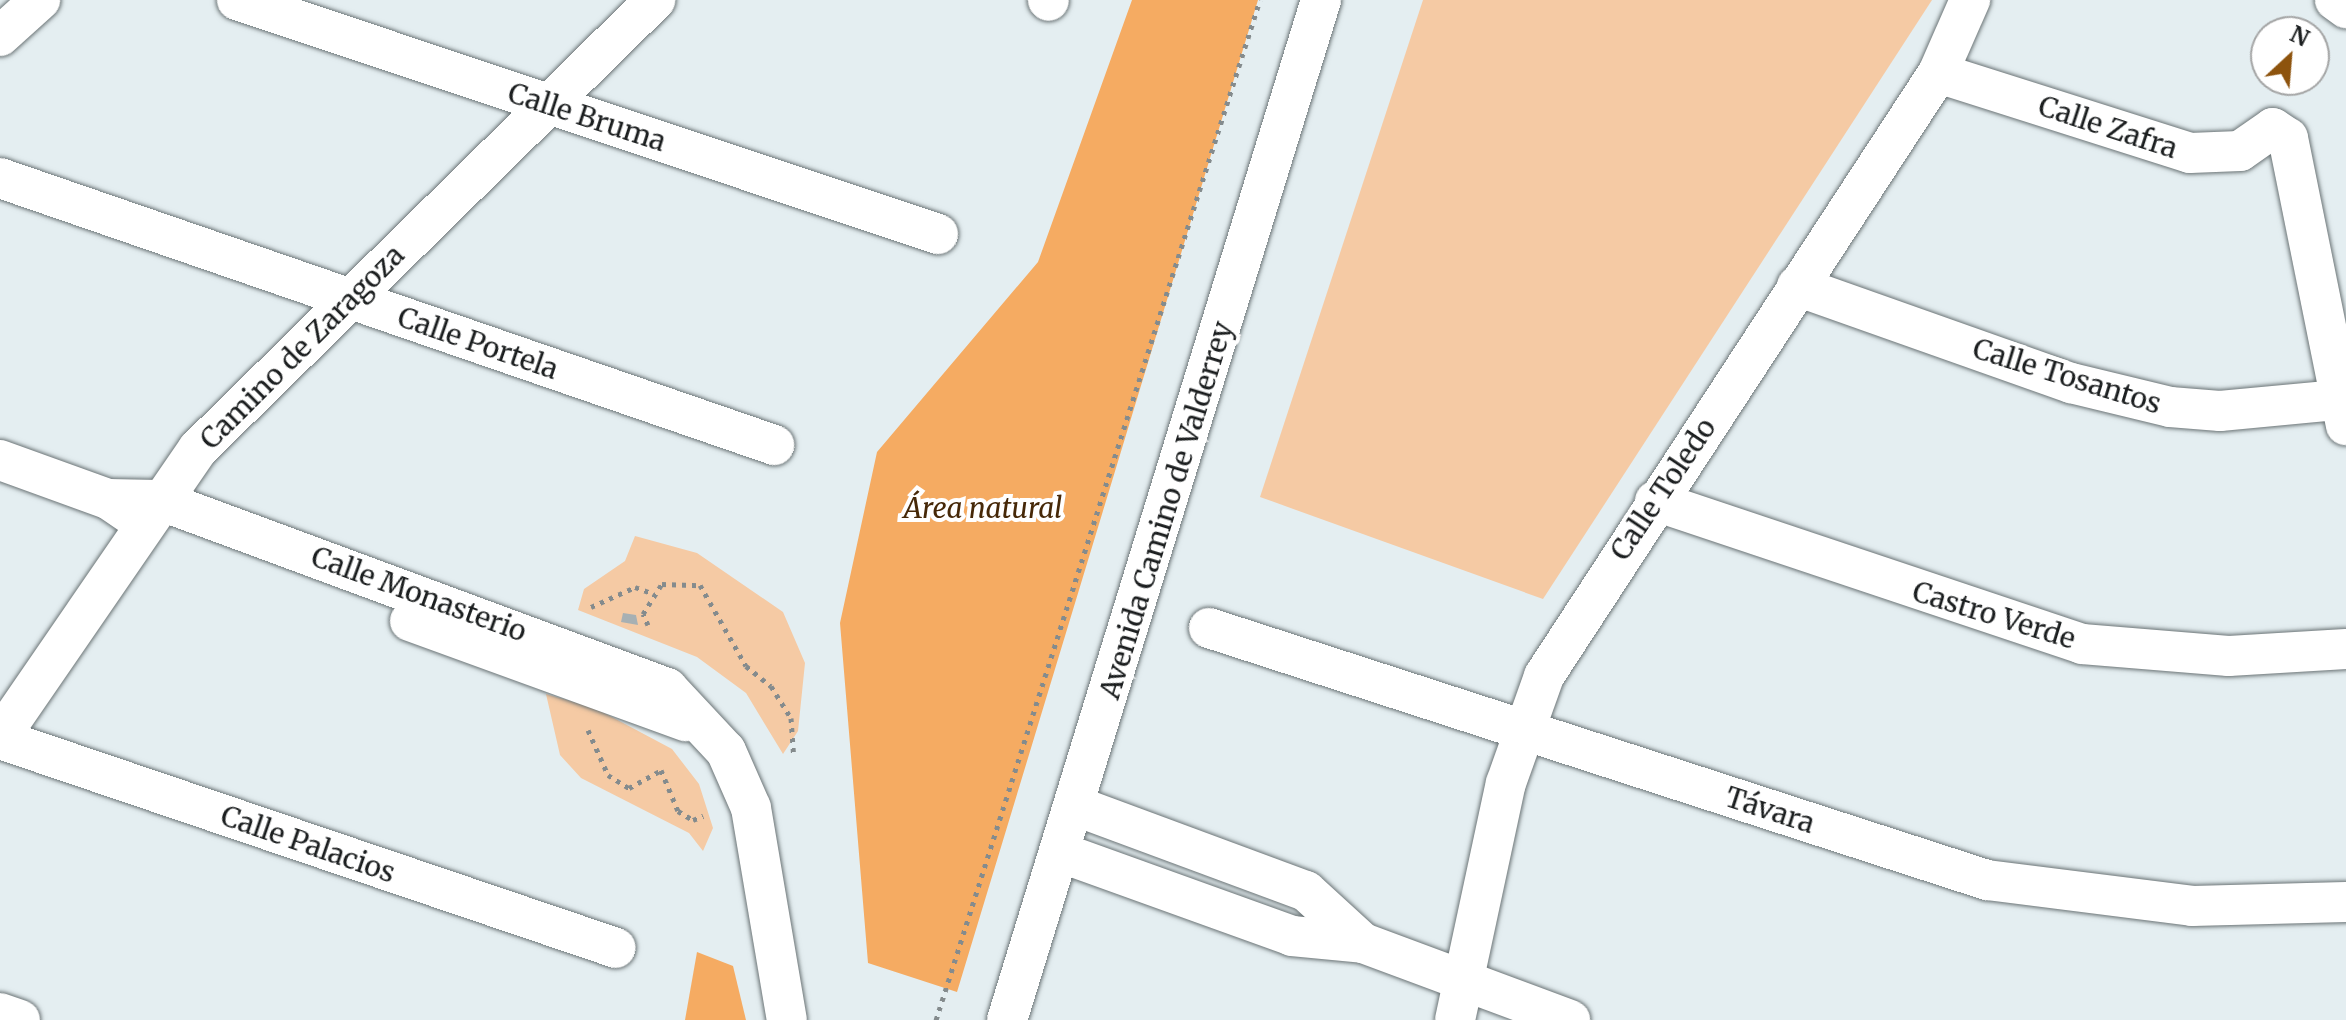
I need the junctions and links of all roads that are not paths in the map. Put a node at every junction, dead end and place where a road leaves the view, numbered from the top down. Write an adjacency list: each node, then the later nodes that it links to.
1 (40, 0): 8 (street)
2 (237, 0): 10 (street, Calle Bruma)
3 (655, 0): 10 (street, Camino de Zaragoza)
4 (1321, 0): 24 (street, Avenida Camino de Valderrey)
5 (1970, 0): 9 (street, Calle Toledo)
6 (2335, 0): 7 (street)
7 (2346, 8)
8 (0, 36)
9 (1938, 73): 13 (street, Calle Toledo); 15 (street, Calle Zafra)
10 (551, 105): 12 (street, Calle Bruma); 14 (street, Camino de Zaragoza)
11 (0, 178): 14 (street, Calle Portela)
12 (938, 234)
13 (1797, 286): 15 (street, Calle Tosantos); 18 (street, Calle Toledo)
14 (349, 299): 16 (street, Calle Portela); 19 (street, Camino de Zaragoza)
15 (2346, 408)
16 (774, 445)
17 (0, 460): 19 (street, Calle Monasterio)
18 (1655, 501): 21 (street, Castro Verde); 22 (street, Calle Toledo)
19 (151, 511): 23 (street, Camino de Zaragoza); 32 (street, Calle Monasterio)
20 (1209, 628): 22 (street, Távara)
21 (2346, 649)
22 (1522, 730): 26 (street, Távara); 29 (street, Calle Toledo)
23 (0, 738): 28 (street, Calle Palacios)
24 (1076, 806): 25 (street, Avenida Camino de Valderrey); 27 (street)
25 (1062, 853): 27 (street); 33 (street, Avenida Camino de Valderrey)
26 (2346, 902)
27 (1363, 943): 29 (street)
28 (616, 948)
29 (1459, 1002): 34 (street)
30 (0, 1013): 31 (street)
31 (20, 1020)
32 (787, 1020)
33 (1007, 1020)
34 (1570, 1020)

